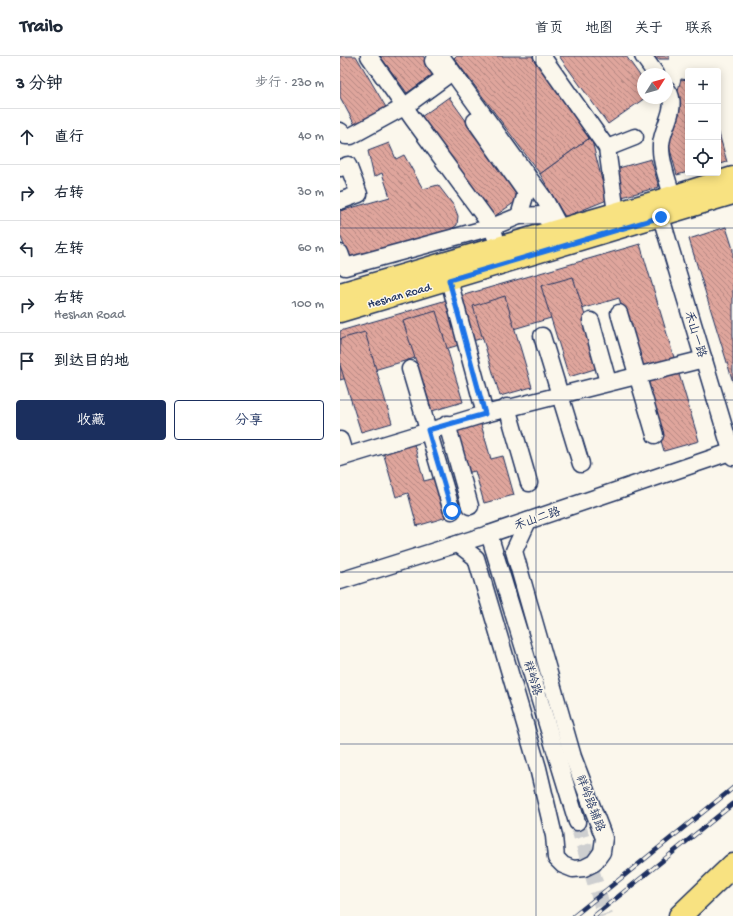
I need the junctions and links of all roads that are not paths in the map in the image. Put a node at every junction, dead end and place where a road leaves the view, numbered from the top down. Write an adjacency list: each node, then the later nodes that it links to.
1 (369, 56): 9 (street)
2 (430, 56): 9 (street)
3 (441, 56): 22 (street)
4 (542, 56): 12 (street)
5 (643, 56): 6 (street)
6 (652, 68)
7 (454, 92): 19 (street)
8 (672, 104): 16 (street)
9 (404, 107): 10 (street); 21 (street)
10 (340, 131)
11 (635, 137): 12 (street)
12 (607, 148): 18 (street)
13 (340, 168): 17 (street)
14 (733, 177): 16 (main road, Heshan Road)
15 (733, 194): 20 (main road, Heshan Road)
16 (672, 196): 18 (main road, Heshan Road)
17 (340, 201)
18 (616, 213): 22 (main road, Heshan Road)
19 (519, 216): 21 (street); 22 (street)
20 (661, 217): 25 (main road, Heshan Road); 31 (street, 禾山一路)
21 (492, 227): 23 (street); 24 (street)
22 (561, 229): 23 (main road, Heshan Road)
23 (498, 247): 26 (main road, Heshan Road)
24 (342, 263): 26 (street)
25 (449, 280): 27 (main road, Heshan Road); 37 (street)
26 (345, 292)
27 (340, 312)
28 (620, 313): 33 (street)
29 (591, 321): 34 (street)
30 (542, 336): 35 (street)
31 (704, 359): 33 (street); 42 (street, 禾山一路)
32 (410, 369): 39 (street)
33 (638, 375): 34 (street); 40 (street)
34 (608, 382): 35 (street)
35 (560, 394): 36 (street); 44 (street)
36 (507, 407): 37 (street); 45 (street)
37 (485, 414): 38 (street)
38 (447, 424): 39 (street); 46 (street)
39 (428, 430): 43 (street); 47 (street)
40 (655, 435)
41 (340, 440): 43 (street)
42 (732, 453): 48 (street, 禾山二路)
43 (342, 457)
44 (581, 464)
45 (529, 483)
46 (470, 506)
47 (452, 511)
48 (528, 521): 49 (street, 禾山二路); 50 (street, 祥岭路辅路)
49 (489, 534): 50 (street, 禾山二路); 52 (street, 祥岭路)
50 (458, 544): 51 (street, 禾山二路)
51 (340, 581)
52 (577, 822)
53 (733, 865): 55 (highway)
54 (733, 873): 55 (highway)
55 (680, 916)

